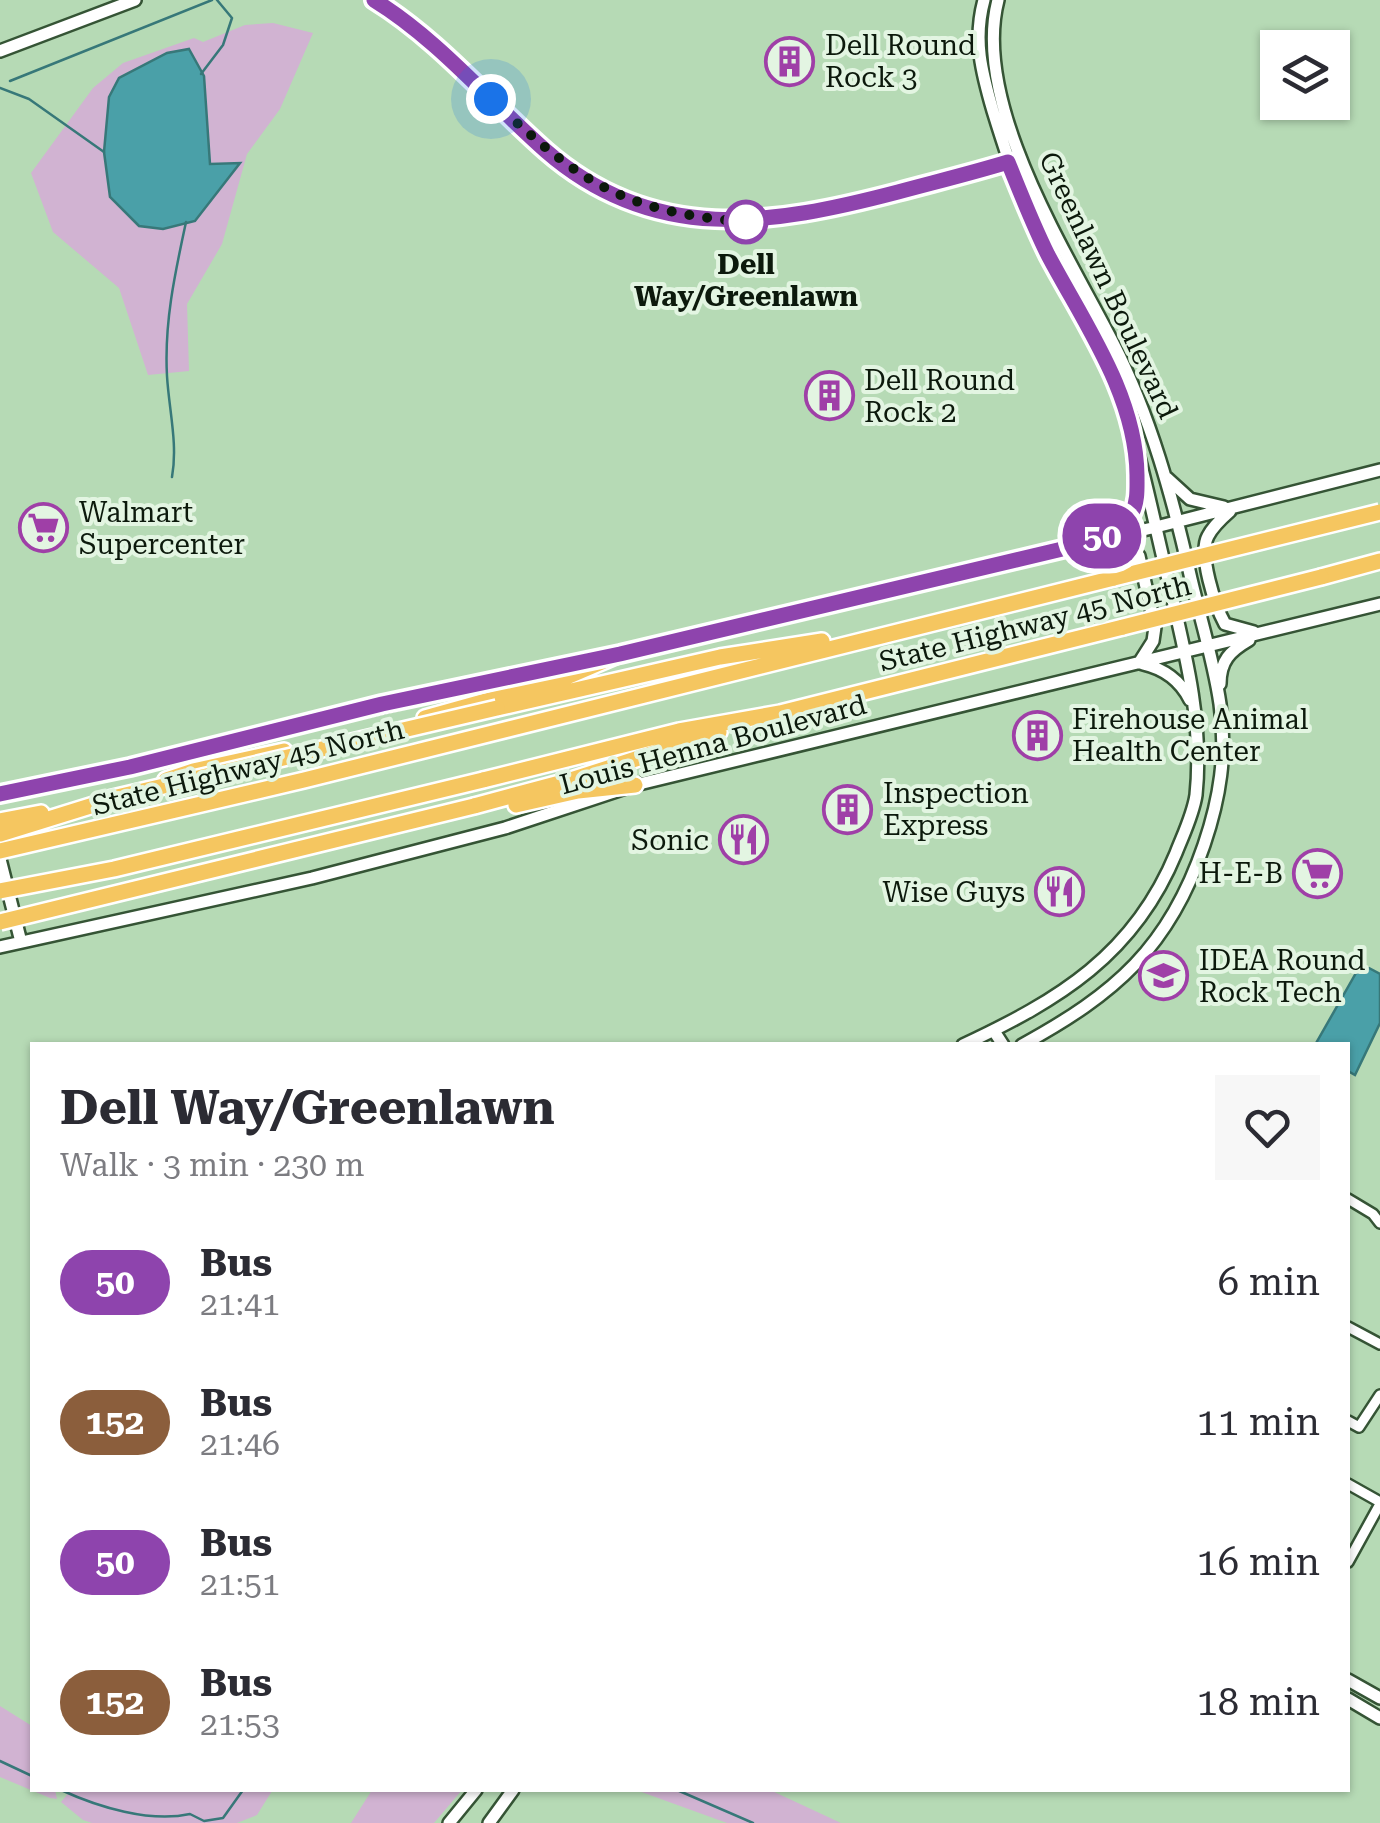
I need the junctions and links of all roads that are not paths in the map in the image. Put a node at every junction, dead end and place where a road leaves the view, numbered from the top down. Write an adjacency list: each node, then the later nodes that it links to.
1 (135, 0): 5 (main road)
2 (374, 0): 7 (main road)
3 (984, 0): 7 (main road, Greenlawn Boulevard)
4 (998, 0): 6 (main road, Greenlawn Boulevard)
5 (0, 51)
6 (1022, 158): 7 (main road); 9 (main road, Greenlawn Boulevard)
7 (1008, 162): 8 (main road, Greenlawn Boulevard)
8 (1105, 360): 9 (main road); 10 (main road, Greenlawn Boulevard)
9 (1130, 380): 12 (main road, Greenlawn Boulevard)
10 (1137, 458): 16 (main road, Greenlawn Boulevard); 17 (main road)
11 (1380, 470): 13 (main road)
12 (1165, 474): 13 (main road); 15 (main road, Greenlawn Boulevard)
13 (1233, 508): 15 (main road); 21 (main road)
14 (1380, 512): 20 (highway, State Highway 45 North, bridge)
15 (1178, 522): 16 (main road); 22 (main road, Greenlawn Boulevard)
16 (1156, 528): 17 (main road); 23 (main road, Greenlawn Boulevard)
17 (1096, 541): 24 (main road); 25 (main road)
18 (1380, 564): 28 (highway, State Highway 45 North, bridge)
19 (1380, 604): 21 (main road, Louis Henna Boulevard)
20 (880, 634): 31 (highway, bridge); 33 (highway, State Highway 45 North)
21 (1261, 634): 22 (main road, Louis Henna Boulevard); 26 (main road)
22 (1207, 647): 23 (main road, Louis Henna Boulevard); 26 (main road, Greenlawn Boulevard)
23 (1185, 652): 25 (main road, Louis Henna Boulevard); 27 (main road, Greenlawn Boulevard)
24 (620, 654): 30 (main road); 32 (highway, bridge)
25 (1139, 663): 27 (main road); 29 (main road, Louis Henna Boulevard)
26 (1220, 704): 41 (main road, Greenlawn Boulevard)
27 (1195, 709): 38 (main road, Greenlawn Boulevard)
28 (780, 713): 34 (highway, State Highway 45 North, bridge); 35 (highway, bridge)
29 (634, 785): 35 (highway, bridge); 36 (main road, Louis Henna Boulevard)
30 (0, 794)
31 (0, 821)
32 (0, 834)
33 (0, 855): 36 (main road)
34 (0, 891)
35 (0, 920)
36 (21, 942): 37 (main road, Louis Henna Boulevard)
37 (0, 946)
38 (994, 1030): 39 (main road, Greenlawn Boulevard); 40 (main road)
39 (969, 1042)
40 (1001, 1042)
41 (1027, 1042)
42 (1350, 1200): 43 (street)
43 (1380, 1223)
44 (1350, 1329): 45 (street)
45 (1380, 1344)
46 (1380, 1396): 47 (street)
47 (1350, 1422)
48 (1350, 1485): 49 (street)
49 (1380, 1503): 50 (street)
50 (1350, 1558)
51 (1350, 1681): 52 (main road)
52 (1380, 1698)
53 (1350, 1700): 54 (main road)
54 (1380, 1718)
55 (474, 1792): 57 (main road)
56 (512, 1792): 58 (main road)
57 (449, 1823)
58 (489, 1823)

